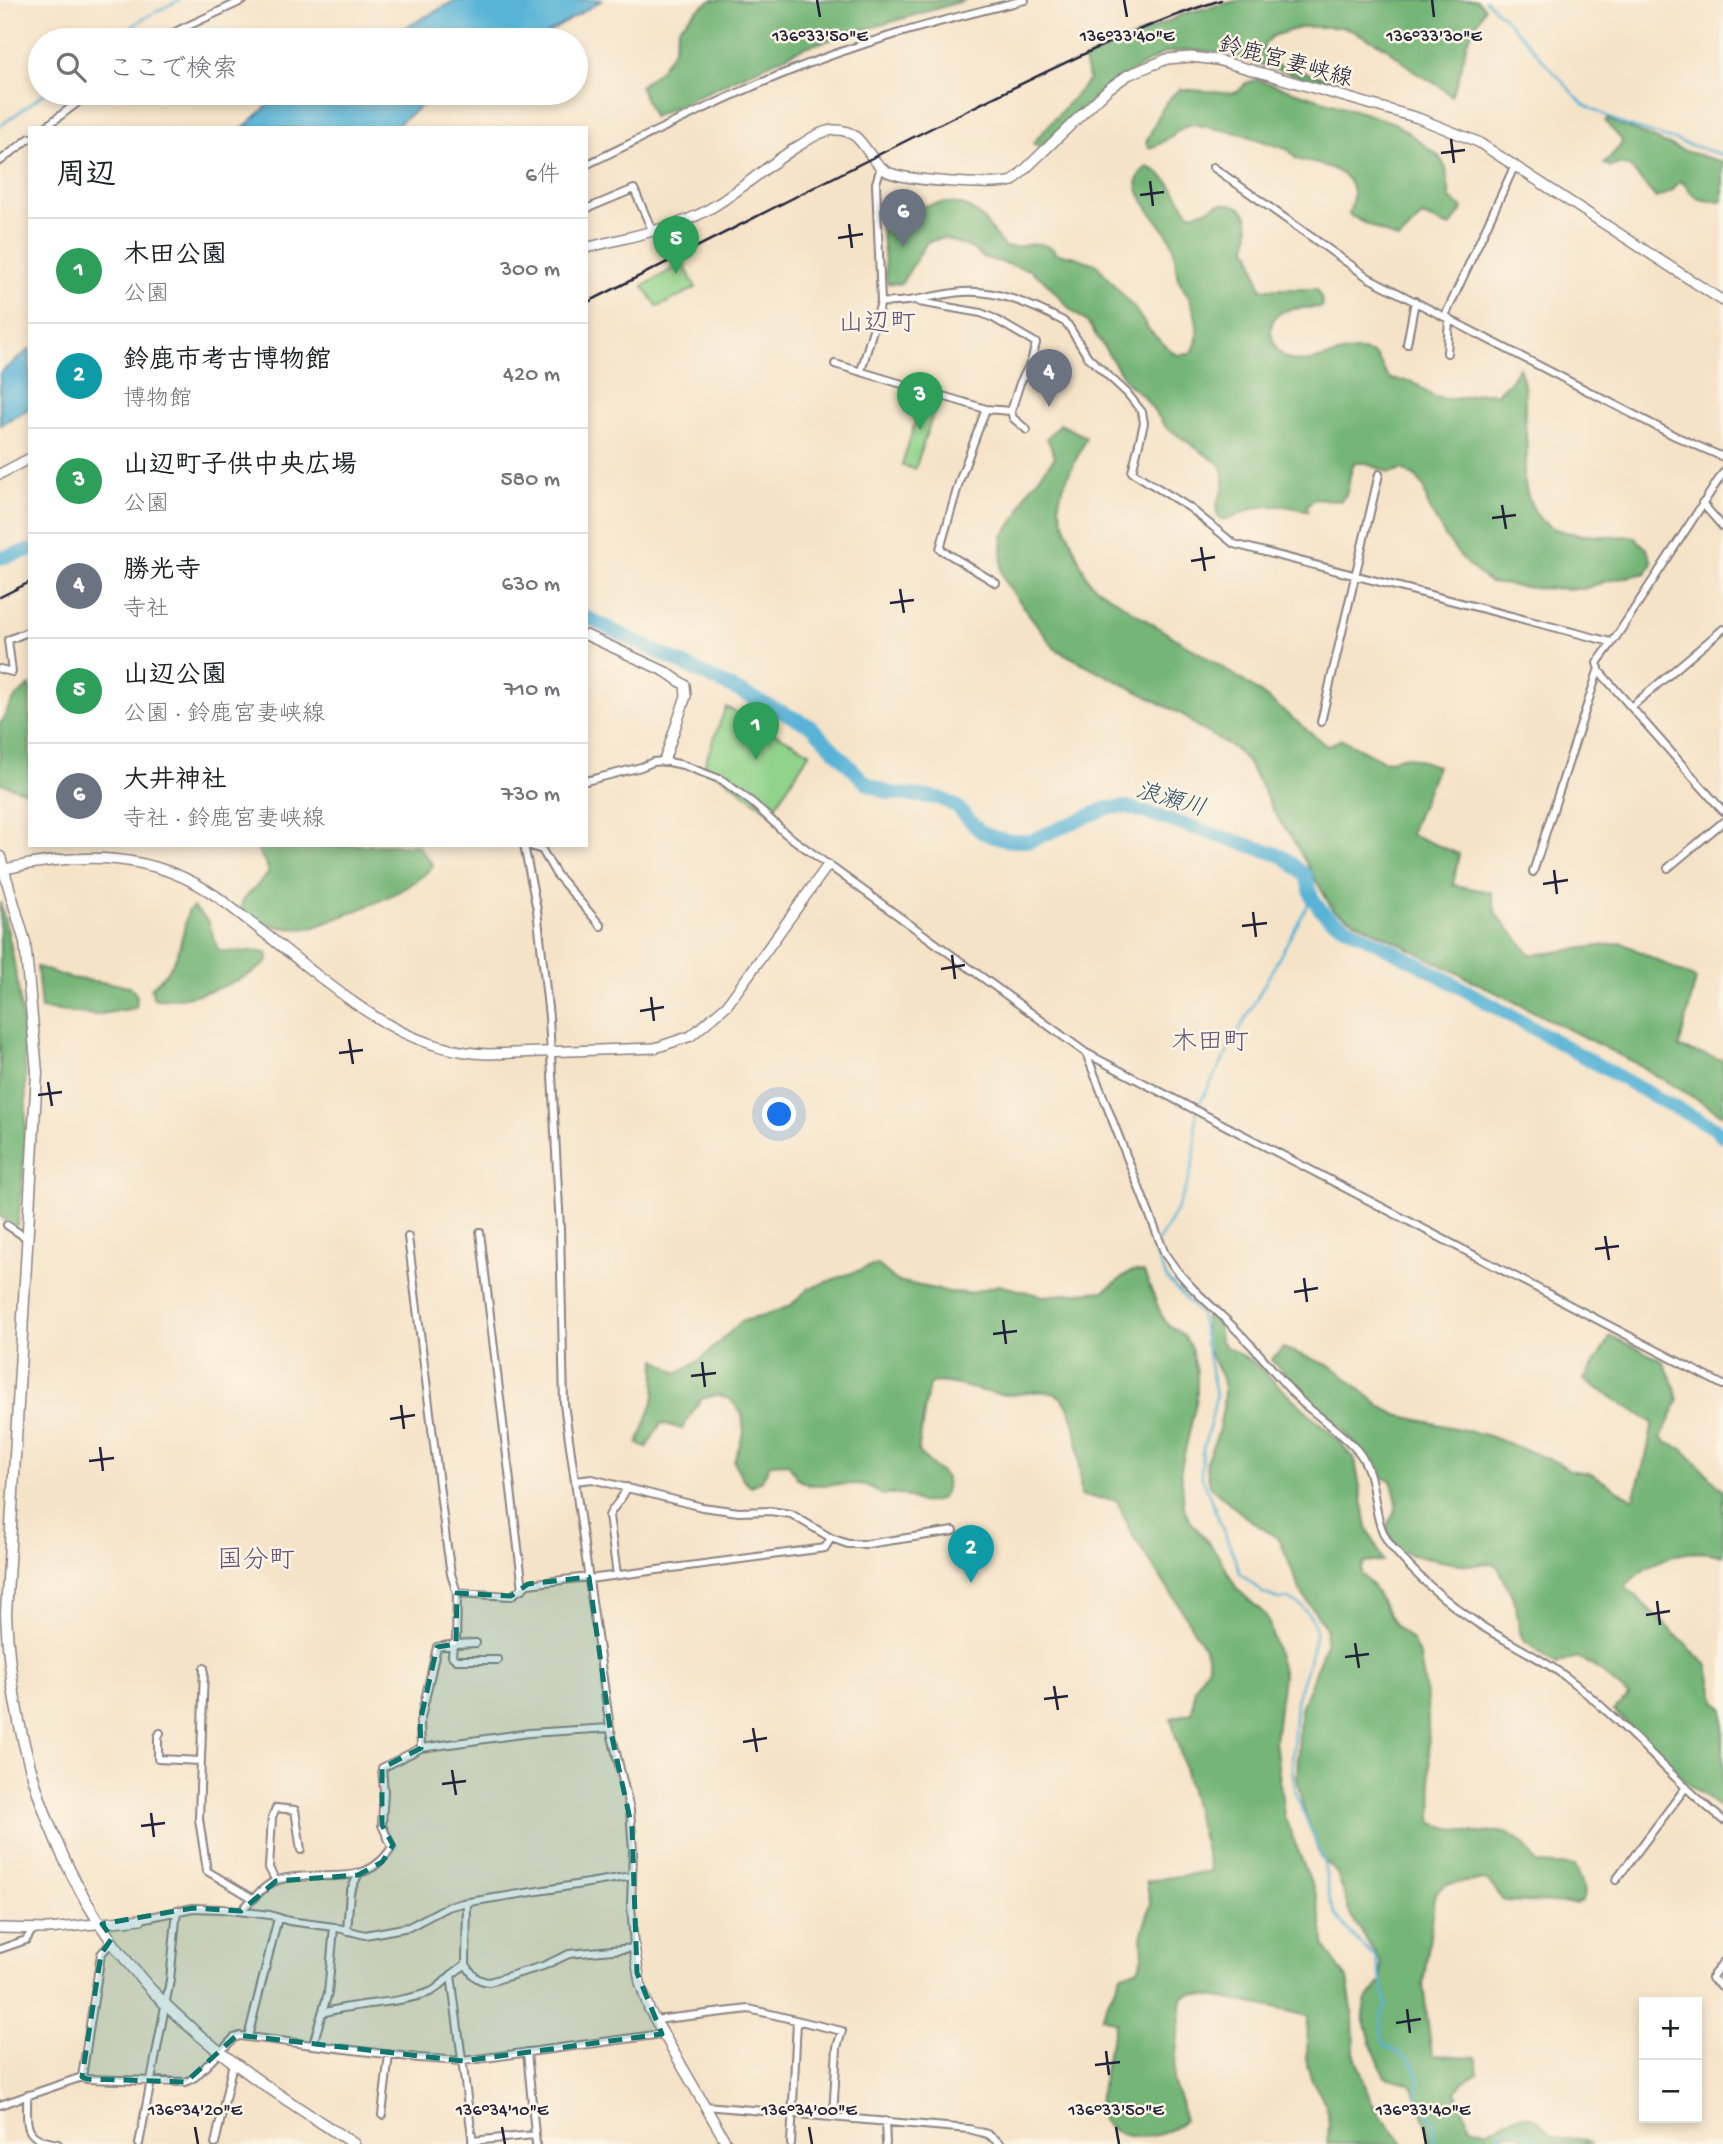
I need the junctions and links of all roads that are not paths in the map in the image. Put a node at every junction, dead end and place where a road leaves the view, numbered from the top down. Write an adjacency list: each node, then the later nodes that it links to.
1 (244, 0): 3 (street)
2 (1025, 0): 8 (street)
3 (183, 28)
4 (74, 105): 5 (street)
5 (47, 126)
6 (28, 140): 7 (street)
7 (0, 161)
8 (588, 164)
9 (1516, 164): 10 (street, 鈴鹿宮妻峡線); 16 (street, 鈴鹿宮妻峡線); 19 (street)
10 (881, 167): 13 (street); 17 (street)
11 (1213, 167): 15 (street)
12 (588, 208): 13 (street)
13 (652, 230): 14 (street)
14 (588, 247)
15 (1415, 301): 19 (street); 20 (street)
16 (1723, 301)
17 (881, 302): 18 (street); 23 (street)
18 (915, 302): 25 (street); 34 (street)
19 (1447, 317): 21 (street); 27 (street)
20 (1407, 344)
21 (1447, 353)
22 (835, 364): 23 (street)
23 (861, 371): 24 (street)
24 (986, 408): 25 (street); 35 (street)
25 (1011, 411): 26 (street)
26 (1027, 430)
27 (1723, 457)
28 (28, 459): 30 (street)
29 (1723, 472): 32 (street)
30 (0, 474)
31 (1379, 474): 34 (street)
32 (1702, 503): 33 (street); 39 (street)
33 (1723, 527)
34 (1356, 575): 39 (street); 43 (street)
35 (996, 583)
36 (1723, 629): 42 (street)
37 (28, 632): 40 (street)
38 (588, 636): 44 (street)
39 (1611, 642): 41 (street)
40 (0, 668)
41 (1599, 668): 42 (street); 54 (street)
42 (1631, 707): 46 (street)
43 (1321, 722)
44 (664, 761): 45 (street); 51 (street)
45 (588, 780)
46 (1723, 811)
47 (1723, 822): 52 (street)
48 (526, 847): 56 (street)
49 (532, 847): 55 (street)
50 (0, 857): 53 (main road)
51 (828, 865): 56 (street); 57 (street)
52 (1668, 868)
53 (5, 869): 56 (street); 61 (main road)
54 (1533, 872)
55 (601, 926)
56 (550, 1052): 63 (street)
57 (1086, 1053): 62 (street); 79 (street)
58 (7, 1225): 61 (street)
59 (480, 1232): 69 (street)
60 (408, 1237): 70 (street)
61 (28, 1239): 92 (main road)
62 (1723, 1385)
63 (575, 1481): 64 (street); 68 (street)
64 (627, 1487): 66 (street); 67 (street)
65 (954, 1531): 66 (street)
66 (831, 1538): 67 (street)
67 (617, 1575): 68 (street)
68 (589, 1578): 69 (street); 75 (street)
69 (523, 1589): 70 (street)
70 (457, 1593): 72 (street)
71 (476, 1643): 72 (street)
72 (454, 1644): 73 (street); 77 (street)
73 (498, 1660)
74 (204, 1668): 78 (street)
75 (610, 1728): 77 (street); 83 (street)
76 (160, 1733): 78 (street)
77 (421, 1748): 82 (street)
78 (201, 1761): 86 (street)
79 (1686, 1787): 80 (street); 84 (street)
80 (1723, 1820)
81 (301, 1850): 85 (street)
82 (358, 1875): 85 (street); 96 (street)
83 (632, 1876): 87 (street); 98 (street)
84 (1616, 1880)
85 (276, 1881): 86 (street)
86 (254, 1899): 89 (street)
87 (467, 1902): 96 (street); 101 (street)
88 (177, 1910): 89 (street); 91 (street); 105 (street)
89 (241, 1911): 90 (street)
90 (278, 1918): 93 (street); 111 (street)
91 (141, 1919): 92 (street)
92 (102, 1924): 95 (street); 97 (main road)
93 (334, 1927): 96 (street); 104 (street)
94 (0, 1928): 95 (street)
95 (33, 1929): 99 (street)
96 (347, 1931)
97 (113, 1941): 105 (main road); 118 (street)
98 (634, 1947): 101 (street); 108 (street)
99 (0, 1949)
100 (1723, 1962): 103 (street)
101 (466, 1964): 102 (street)
102 (451, 1975): 106 (street); 116 (street)
103 (1723, 1987)
104 (328, 1993): 106 (street); 107 (street)
105 (165, 2004): 114 (main road); 119 (street)
106 (339, 2008): 107 (street)
107 (322, 2013): 112 (street)
108 (654, 2020): 109 (street); 110 (street)
109 (797, 2021): 123 (street); 125 (street)
110 (662, 2034): 113 (street); 122 (street)
111 (248, 2037): 112 (street); 114 (street)
112 (313, 2044): 115 (street)
113 (527, 2052): 116 (street); 127 (street)
114 (220, 2053): 117 (main road); 119 (street)
115 (389, 2054): 116 (street); 124 (street)
116 (463, 2061): 128 (street)
117 (233, 2063): 131 (street); 132 (main road)
118 (82, 2077): 119 (street); 120 (street)
119 (150, 2082): 130 (street)
120 (27, 2095): 121 (street); 129 (street)
121 (0, 2105)
122 (705, 2106): 123 (street); 134 (street)
123 (792, 2113): 125 (street); 135 (street)
124 (382, 2115)
125 (833, 2117): 126 (street)
126 (885, 2121): 136 (street); 137 (street)
127 (535, 2135): 128 (street); 133 (street)
128 (473, 2143)
129 (58, 2144)
130 (139, 2144)
131 (215, 2144)
132 (354, 2144)
133 (536, 2144)
134 (727, 2144)
135 (791, 2144)
136 (886, 2144)
137 (1001, 2144)

